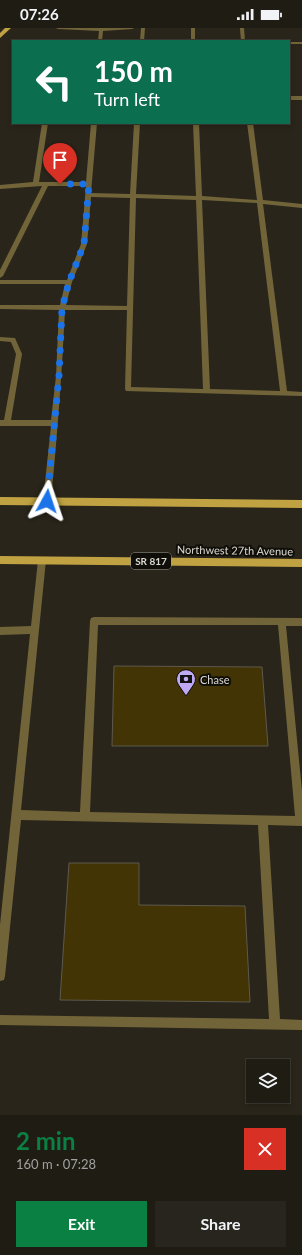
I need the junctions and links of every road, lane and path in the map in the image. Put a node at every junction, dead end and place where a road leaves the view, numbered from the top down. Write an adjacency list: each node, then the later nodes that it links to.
1 (8, 28): 8 (main road)
2 (58, 28): 7 (lane)
3 (132, 28): 7 (lane)
4 (143, 28): 10 (lane)
5 (193, 28): 11 (lane)
6 (242, 28): 12 (lane)
7 (101, 30): 9 (lane)
8 (0, 36)
9 (100, 40)
10 (142, 40)
11 (193, 40)
12 (243, 40)
13 (290, 43): 14 (lane)
14 (302, 43)
15 (290, 98): 16 (lane)
16 (302, 98)
17 (45, 124): 22 (lane)
18 (94, 124): 24 (lane)
19 (137, 124): 27 (lane)
20 (196, 124): 28 (lane)
21 (250, 124): 29 (lane)
22 (36, 184): 23 (lane); 25 (lane)
23 (46, 184): 24 (lane); 31 (lane)
24 (89, 184): 26 (lane)
25 (0, 187)
26 (89, 195): 27 (lane); 33 (lane)
27 (133, 196): 28 (lane); 36 (lane)
28 (198, 197): 29 (lane); 38 (lane)
29 (260, 201): 30 (lane); 39 (lane)
30 (302, 206)
31 (0, 276)
32 (0, 282): 33 (lane)
33 (69, 282): 35 (lane)
34 (0, 307): 35 (lane)
35 (62, 308): 36 (lane); 42 (lane)
36 (130, 308): 38 (lane)
37 (0, 339): 41 (lane)
38 (207, 391): 39 (lane)
39 (284, 393): 40 (lane)
40 (302, 394)
41 (3, 423): 42 (lane)
42 (55, 423): 44 (lane)
43 (0, 501): 44 (main road)
44 (47, 501): 45 (main road)
45 (302, 504)
46 (0, 560): 47 (main road, Northwest 27th Avenue / SR 817)
47 (42, 560): 48 (main road, Northwest 27th Avenue / SR 817); 51 (lane)
48 (302, 563)
49 (282, 622): 50 (lane); 54 (lane); 56 (lane)
50 (302, 622)
51 (34, 630): 52 (lane); 53 (lane)
52 (0, 631)
53 (16, 815): 54 (lane); 57 (lane)
54 (85, 817): 55 (lane)
55 (263, 820): 56 (lane); 59 (lane)
56 (301, 821)
57 (0, 976)
58 (0, 1020): 59 (lane)
59 (275, 1025): 60 (lane)
60 (302, 1025)

